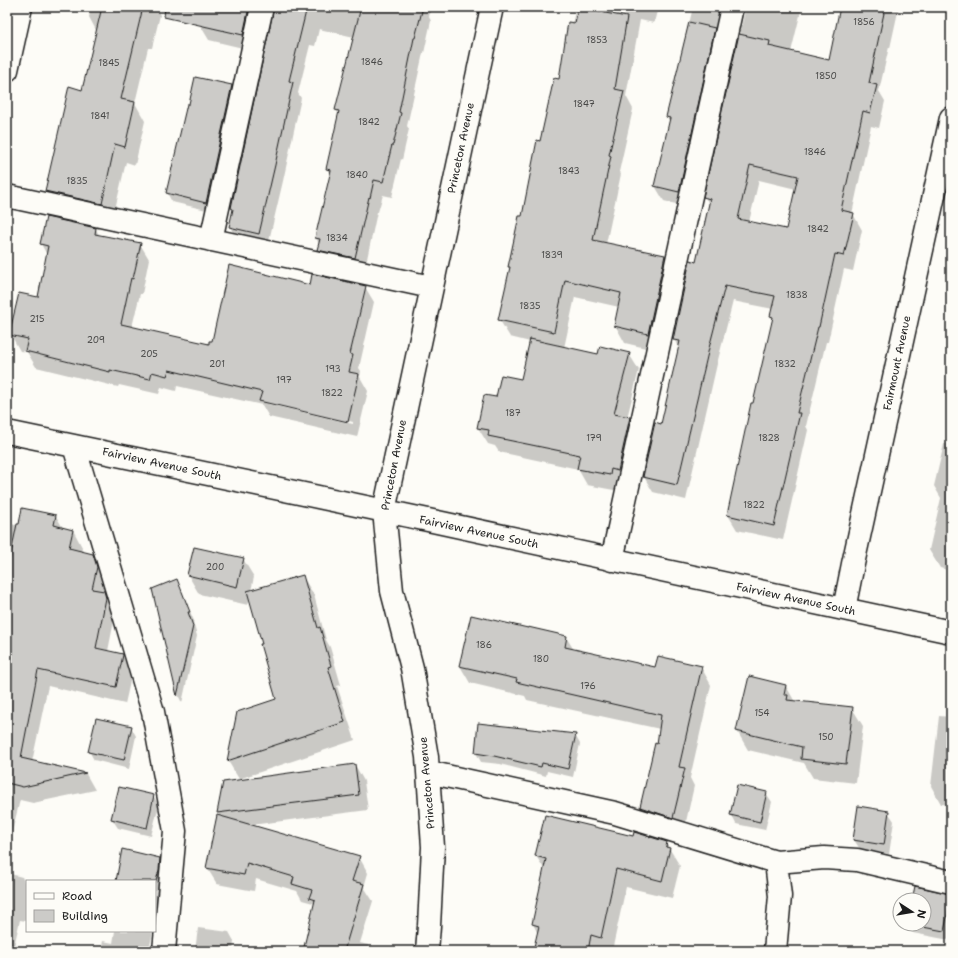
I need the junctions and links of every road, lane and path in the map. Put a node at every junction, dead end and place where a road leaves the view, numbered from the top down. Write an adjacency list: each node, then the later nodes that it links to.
1 (21, 7): 5 (street)
2 (262, 7): 8 (street)
3 (492, 7): 9 (street, Princeton Avenue)
4 (732, 7): 13 (street)
5 (7, 70)
6 (951, 118): 14 (street, Fairmount Avenue)
7 (7, 196): 8 (street)
8 (211, 240): 9 (street)
9 (432, 287): 12 (street, Princeton Avenue)
10 (7, 432): 11 (street, Fairview Avenue South)
11 (74, 446): 12 (street, Fairview Avenue South); 19 (street)
12 (384, 511): 13 (street, Fairview Avenue South); 16 (street, Princeton Avenue)
13 (612, 560): 14 (street, Fairview Avenue South)
14 (844, 609): 15 (street, Fairview Avenue South)
15 (951, 632)
16 (428, 772): 17 (street); 20 (street, Princeton Avenue)
17 (776, 862): 18 (street); 21 (street)
18 (951, 882)
19 (164, 951)
20 (426, 951)
21 (775, 951)

